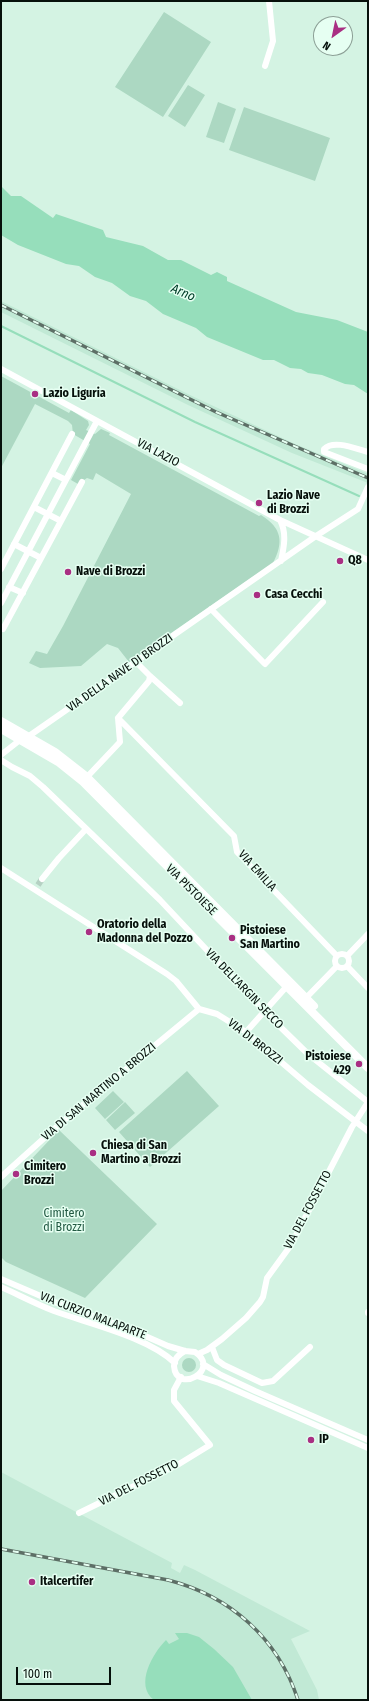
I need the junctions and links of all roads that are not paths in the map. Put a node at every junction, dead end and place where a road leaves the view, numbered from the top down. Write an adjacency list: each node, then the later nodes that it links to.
1 (269, 1): 2 (street)
2 (265, 66)
3 (1, 369): 4 (street, VIA LAZIO)
4 (97, 421): 9 (street); 14 (street, VIA LAZIO)
5 (72, 434): 8 (street)
6 (368, 452): 7 (street)
7 (368, 469)
8 (52, 472): 9 (street); 12 (street)
9 (66, 480): 13 (street)
10 (82, 482): 15 (street)
11 (368, 488): 16 (street, VIA DELLA NAVE DI BROZZI)
12 (34, 507): 13 (street); 17 (street)
13 (48, 514): 15 (street); 18 (street)
14 (280, 520): 16 (street, VIA LAZIO); 21 (street)
15 (61, 521): 19 (street)
16 (316, 536): 20 (street, VIA LAZIO); 21 (street, VIA DELLA NAVE DI BROZZI)
17 (14, 544): 18 (street); 22 (street)
18 (28, 551): 19 (street); 23 (street)
19 (41, 558): 24 (street)
20 (367, 560)
21 (281, 561): 27 (street, VIA DELLA NAVE DI BROZZI)
22 (1, 569)
23 (9, 587): 24 (street); 26 (street)
24 (23, 593): 28 (street)
25 (323, 602): 27 (street)
26 (1, 603)
27 (211, 609): 29 (street, VIA DELLA NAVE DI BROZZI)
28 (3, 629)
29 (136, 662): 30 (street); 35 (street, VIA DELLA NAVE DI BROZZI)
30 (150, 676): 31 (street); 32 (street)
31 (180, 704)
32 (118, 718): 39 (street); 44 (street, VIA EMILIA)
33 (1, 721): 35 (main road, VIA PISTOIESE)
34 (1, 729): 36 (main road, VIA PISTOIESE)
35 (29, 736): 39 (main road, VIA PISTOIESE)
36 (20, 740): 37 (street); 48 (main road, VIA PISTOIESE)
37 (1, 754)
38 (1, 760): 40 (street, VIA DELL'ARGIN SECCO)
39 (87, 777): 50 (main road, VIA PISTOIESE)
40 (86, 829): 42 (street); 52 (street, VIA DELL'ARGIN SECCO)
41 (1, 868): 42 (street)
42 (38, 884): 51 (street)
43 (368, 934): 45 (street)
44 (337, 956): 45 (street); 46 (street)
45 (347, 956): 47 (street)
46 (337, 966): 47 (street); 50 (street)
47 (347, 966): 49 (street)
48 (287, 986): 50 (main road, VIA PISTOIESE); 52 (street)
49 (368, 988)
50 (304, 999): 54 (main road, VIA PISTOIESE); 55 (main road, VIA PISTOIESE)
51 (198, 1009): 53 (street, VIA DI BROZZI); 59 (street, VIA DI SAN MARTINO A BROZZI)
52 (264, 1011): 53 (street); 56 (street, VIA DELL'ARGIN SECCO)
53 (246, 1032): 57 (street, VIA DI BROZZI)
54 (368, 1061)
55 (368, 1068)
56 (368, 1102): 57 (street, VIA DEL FOSSETTO)
57 (355, 1121): 58 (street, VIA DI BROZZI); 62 (street, VIA DEL FOSSETTO)
58 (368, 1131)
59 (1, 1177)
60 (1, 1279): 64 (street, VIA CURZIO MALAPARTE)
61 (1, 1287): 66 (street, VIA CURZIO MALAPARTE)
62 (212, 1347): 63 (street); 65 (street, VIA DEL FOSSETTO)
63 (310, 1347)
64 (185, 1351): 65 (street, VIA CURZIO MALAPARTE); 66 (street)
65 (198, 1354): 67 (street)
66 (174, 1363): 69 (street, VIA CURZIO MALAPARTE)
67 (203, 1364): 68 (street); 70 (street)
68 (197, 1376): 69 (street); 71 (street)
69 (181, 1377): 72 (street, VIA DEL FOSSETTO)
70 (368, 1440)
71 (368, 1448)
72 (79, 1513)

